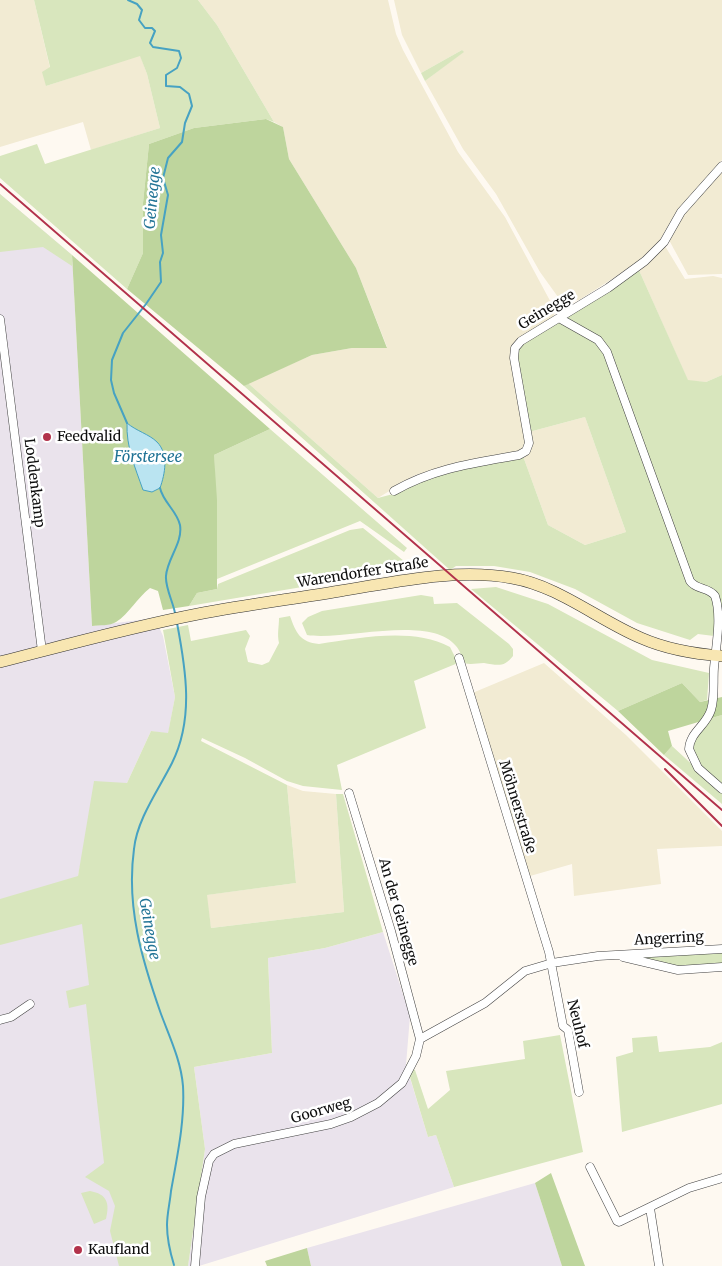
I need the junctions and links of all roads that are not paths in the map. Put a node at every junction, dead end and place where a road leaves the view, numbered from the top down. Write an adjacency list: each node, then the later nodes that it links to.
1 (722, 166): 2 (street, Geinegge)
2 (570, 310): 3 (street, Geinegge); 5 (street)
3 (559, 318): 5 (street); 6 (street, Geinegge)
4 (0, 319): 7 (street, Loddenkamp)
5 (572, 325): 8 (street)
6 (394, 491)
7 (42, 651): 8 (street, Warendorfer Straße); 10 (street, Warendorfer Straße)
8 (719, 656): 11 (street)
9 (459, 658): 15 (street, Möhnerstraße)
10 (0, 662)
11 (722, 789)
12 (349, 793): 19 (street, An der Geinegge)
13 (722, 949): 14 (street, Angerring)
14 (617, 955): 15 (street, Angerring); 16 (street, Angerring)
15 (552, 963): 19 (street); 20 (street, Neuhof)
16 (722, 967)
17 (30, 1004): 18 (street)
18 (0, 1020)
19 (420, 1039): 24 (street, Goorweg)
20 (579, 1092)
21 (590, 1167): 23 (street)
22 (722, 1178): 23 (street)
23 (650, 1208): 25 (street)
24 (195, 1266)
25 (659, 1266)

